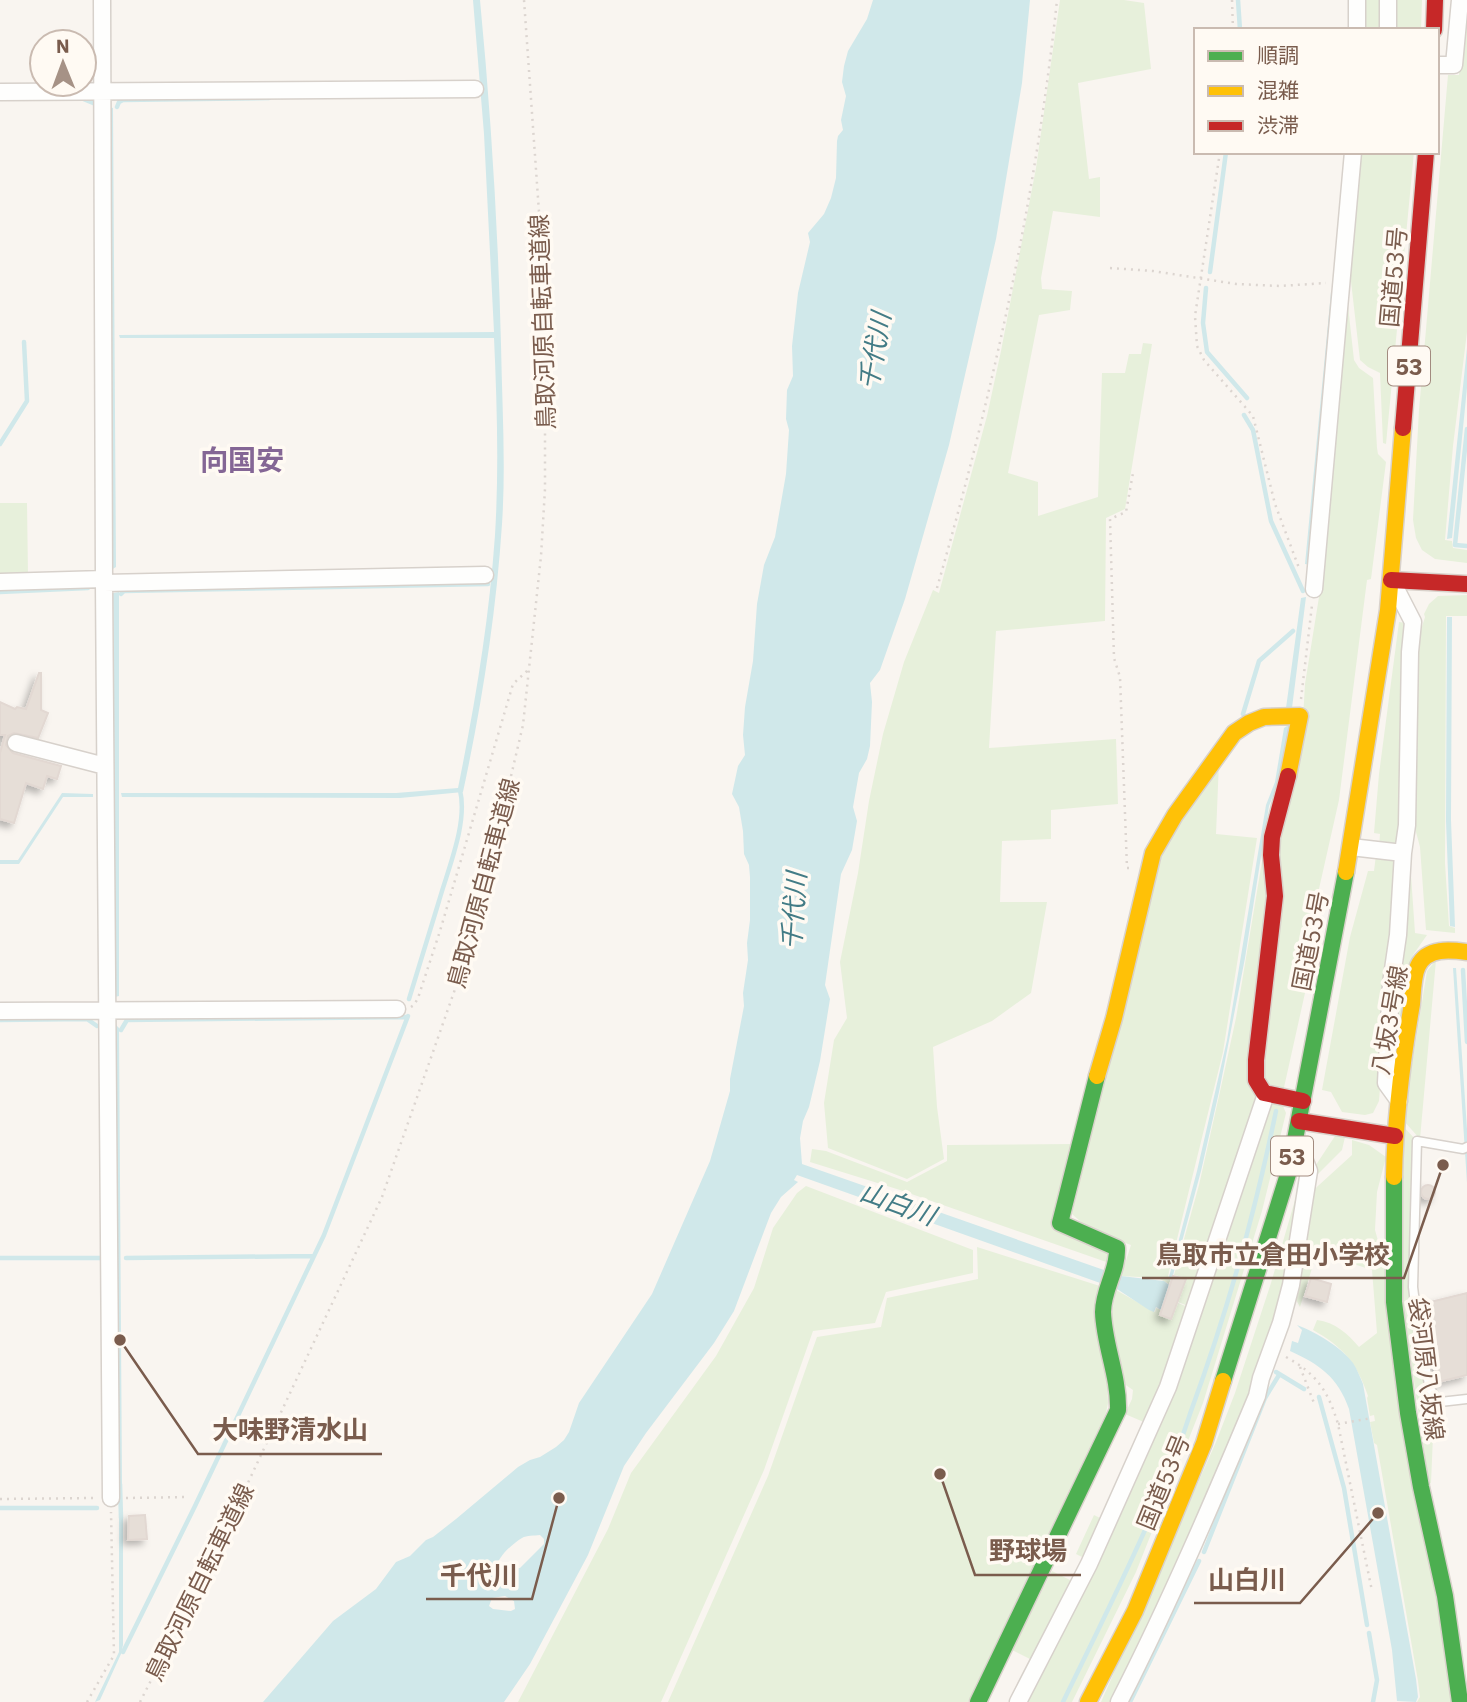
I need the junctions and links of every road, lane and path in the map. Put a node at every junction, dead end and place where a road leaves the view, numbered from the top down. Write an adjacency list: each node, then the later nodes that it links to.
1 (102, 0): 16 (street)
2 (523, 0): 31 (path, 鳥取河原自転車道線)
3 (1057, 0): 29 (path)
4 (1232, 0): 9 (path)
5 (1357, 0): 10 (street)
6 (1388, 0): 11 (street)
7 (1435, 0): 12 (main road)
8 (1460, 0): 13 (street)
9 (1233, 28)
10 (1357, 28)
11 (1388, 28)
12 (1434, 28)
13 (1439, 65)
14 (475, 89): 16 (street)
15 (0, 92): 16 (street)
16 (104, 93): 26 (street)
17 (1220, 154): 21 (path)
18 (1353, 154): 22 (street)
19 (1426, 154): 25 (main road, 国道53号 / 53)
20 (1110, 268): 21 (path)
21 (1202, 279): 22 (path); 30 (path)
22 (1342, 282): 30 (street)
23 (1133, 473): 37 (path)
24 (485, 575): 26 (street)
25 (1391, 580): 28 (main road); 35 (main road, 国道53号 / 53); 36 (street)
26 (104, 581): 27 (street); 34 (street)
27 (0, 582)
28 (1467, 584)
29 (937, 588)
30 (1314, 589): 32 (path)
31 (529, 670): 39 (path); 59 (path, 鳥取河原自転車道線)
32 (1300, 716): 37 (main road); 42 (main road)
33 (16, 743): 34 (street)
34 (105, 766): 41 (street)
35 (1350, 847): 36 (street); 43 (main road, 国道53号 / 53)
36 (1403, 853): 44 (street)
37 (1149, 869): 60 (main road)
38 (1467, 951): 44 (main road, 八坂3号線)
39 (397, 1009): 41 (street)
40 (0, 1012): 41 (street)
41 (107, 1012): 55 (street)
42 (1266, 1094): 43 (main road); 61 (street)
43 (1303, 1101): 45 (main road, 国道53号 / 53)
44 (1399, 1101): 46 (main road, 八坂3号線)
45 (1297, 1129): 46 (main road); 48 (street); 62 (main road, 国道53号 / 53)
46 (1395, 1136): 64 (main road, 袋河原八坂線)
47 (1467, 1147): 50 (lane)
48 (1271, 1350): 49 (path); 63 (street)
49 (1300, 1366): 51 (path); 53 (path)
50 (1467, 1399)
51 (1314, 1403)
52 (1372, 1418): 53 (path)
53 (1338, 1424): 57 (path)
54 (188, 1497): 55 (path)
55 (111, 1498): 56 (path); 58 (path)
56 (0, 1499)
57 (1372, 1591)
58 (87, 1702)
59 (140, 1702)
60 (978, 1702)
61 (1018, 1702)
62 (1088, 1702)
63 (1119, 1702)
64 (1460, 1702)

